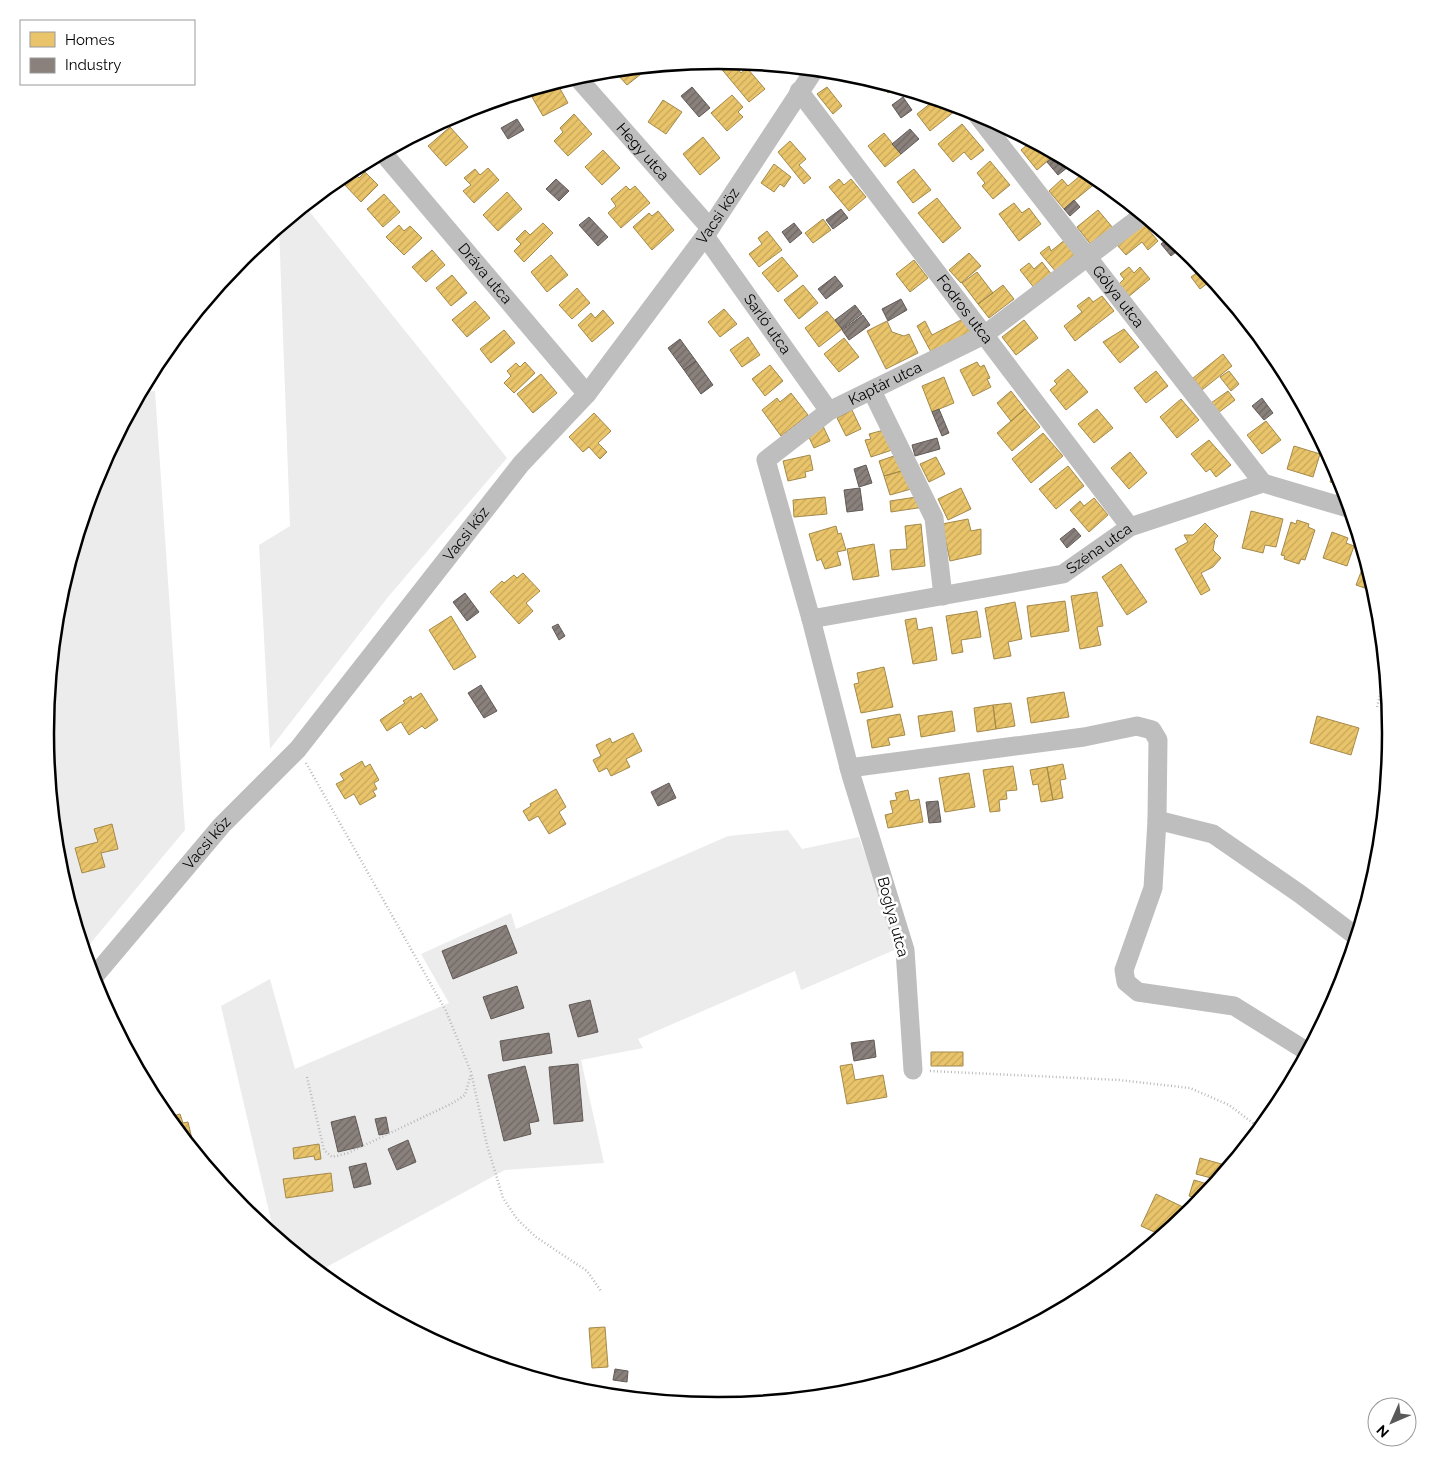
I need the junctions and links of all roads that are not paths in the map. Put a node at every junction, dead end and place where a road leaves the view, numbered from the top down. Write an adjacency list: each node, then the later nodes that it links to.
1 (811, 75): 3 (street, Vacsi köz)
2 (582, 83): 7 (street, Hegy utca)
3 (799, 91): 7 (street, Vacsi köz); 9 (street, Fodros utca)
4 (984, 124): 8 (street, Gólya utca)
5 (387, 158): 11 (street, Dráva utca)
6 (1138, 219): 8 (street, Kaptár utca)
7 (708, 232): 11 (street, Vacsi köz); 12 (street, Sarló utca)
8 (1088, 257): 9 (street, Kaptár utca); 13 (street, Gólya utca)
9 (984, 335): 10 (street, Kaptár utca); 15 (street, Fodros utca)
10 (872, 391): 12 (street, Kaptár utca); 16 (street)
11 (587, 394): 21 (street, Vacsi köz)
12 (829, 411): 17 (street, Kaptár utca)
13 (1263, 483): 14 (street); 15 (street, Széna utca)
14 (1343, 507)
15 (1130, 527): 16 (street, Széna utca)
16 (943, 596): 17 (street, Széna utca)
17 (811, 620): 18 (street, Boglya utca)
18 (849, 768): 19 (street); 23 (street, Boglya utca)
19 (1157, 820): 20 (street); 22 (street)
20 (1352, 933)
21 (98, 971)
22 (1303, 1049)
23 (913, 1070)

